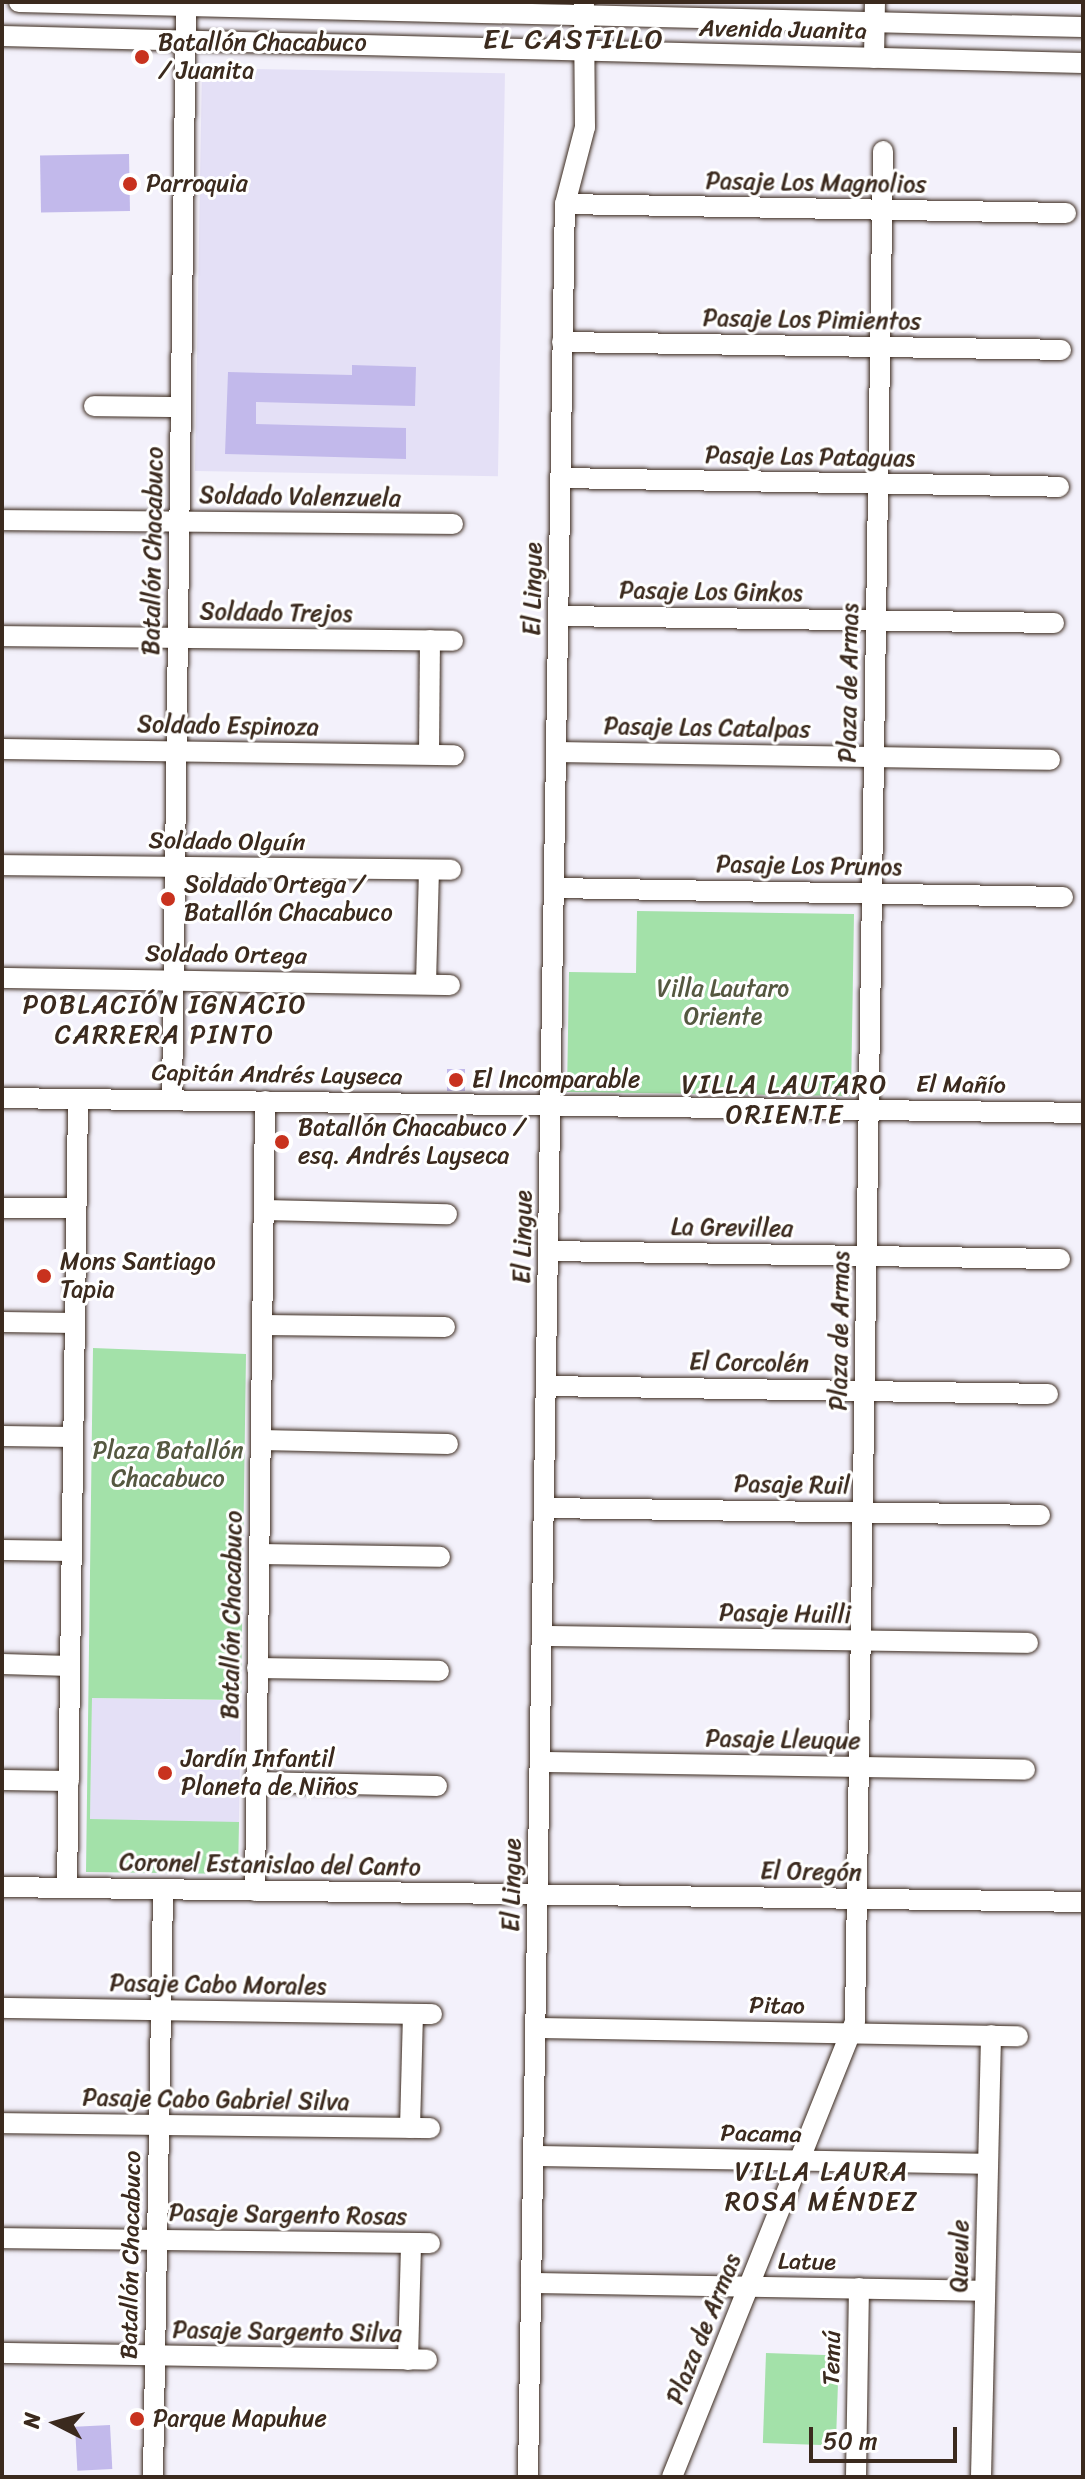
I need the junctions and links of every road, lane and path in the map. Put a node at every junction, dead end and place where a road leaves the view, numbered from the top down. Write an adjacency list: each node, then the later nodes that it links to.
1 (19, 2): 2 (street, Avenida Juanita)
2 (186, 4): 3 (street, Avenida Juanita); 7 (street, Batallón Chacabuco)
3 (584, 9): 4 (street, Avenida Juanita); 8 (street, El Lingue)
4 (874, 12): 5 (street, Avenida Juanita); 9 (street)
5 (1083, 27)
6 (2, 36): 7 (street, Avenida Juanita)
7 (185, 40): 8 (street, Avenida Juanita); 19 (street, Batallón Chacabuco)
8 (588, 51): 9 (street, Avenida Juanita); 12 (street, El Lingue)
9 (874, 58): 10 (street, Avenida Juanita)
10 (1083, 63)
11 (883, 151): 13 (street, Plaza de Armas)
12 (565, 204): 13 (street, Pasaje Los Magnolios); 15 (street, El Lingue)
13 (882, 210): 14 (street, Pasaje Los Magnolios); 16 (street, Plaza de Armas)
14 (1066, 213)
15 (562, 342): 16 (street, Pasaje Los Pimientos); 20 (street, El Lingue)
16 (880, 347): 17 (street, Pasaje Los Pimientos); 21 (street, Plaza de Armas)
17 (1061, 350)
18 (94, 406): 19 (street)
19 (181, 407): 24 (street, Batallón Chacabuco)
20 (560, 478): 21 (street, Pasaje Las Pataguas); 26 (street, El Lingue)
21 (878, 484): 22 (street, Pasaje Las Pataguas); 27 (street, Plaza de Armas)
22 (1059, 487)
23 (2, 520): 24 (street, Soldado Valenzuela)
24 (179, 522): 25 (street, Soldado Valenzuela); 30 (street, Batallón Chacabuco)
25 (453, 524)
26 (558, 616): 27 (street, Pasaje Los Ginkos); 35 (street, El Lingue)
27 (876, 621): 28 (street, Pasaje Los Ginkos); 38 (street, Plaza de Armas)
28 (1054, 623)
29 (2, 636): 30 (street, Soldado Trejos)
30 (178, 638): 31 (street, Soldado Trejos); 34 (street, Batallón Chacabuco)
31 (430, 640): 32 (street, Soldado Trejos); 36 (street)
32 (453, 641)
33 (2, 749): 34 (street, Soldado Espinoza)
34 (176, 751): 36 (street, Soldado Espinoza); 41 (street, Batallón Chacabuco)
35 (556, 752): 38 (street, Pasaje Las Catalpas); 44 (street, El Lingue)
36 (429, 754): 37 (street, Soldado Espinoza)
37 (454, 755)
38 (874, 757): 39 (street, Pasaje Las Catalpas); 45 (street, Plaza de Armas)
39 (1050, 760)
40 (2, 865): 41 (street, Soldado Olguín)
41 (175, 867): 42 (street, Soldado Olguín); 48 (street, Batallón Chacabuco)
42 (429, 870): 43 (street, Soldado Olguín); 49 (street)
43 (451, 870)
44 (554, 888): 45 (street, Pasaje Los Prunos); 55 (street, El Lingue)
45 (872, 893): 46 (street, Pasaje Los Prunos); 56 (street, Plaza de Armas)
46 (1063, 897)
47 (2, 978): 48 (street, Soldado Ortega)
48 (173, 981): 49 (street, Soldado Ortega); 53 (street, Batallón Chacabuco)
49 (426, 984): 50 (street, Soldado Ortega)
50 (450, 985)
51 (2, 1098): 52 (street, Capitán Andrés Layseca)
52 (78, 1099): 53 (street, Capitán Andrés Layseca); 59 (street)
53 (172, 1100): 54 (street, Capitán Andrés Layseca)
54 (265, 1101): 55 (street, Capitán Andrés Layseca); 60 (street, Batallón Chacabuco)
55 (551, 1105): 56 (street, El Mañío); 62 (street, El Lingue)
56 (869, 1110): 57 (street, El Mañío); 63 (street, Plaza de Armas)
57 (1083, 1113)
58 (2, 1208): 59 (street)
59 (76, 1208): 66 (street)
60 (264, 1210): 61 (street); 67 (street, Batallón Chacabuco)
61 (447, 1214)
62 (548, 1251): 63 (street, La Grevillea); 69 (street, El Lingue)
63 (867, 1256): 64 (street, La Grevillea); 70 (street, Plaza de Armas)
64 (1060, 1259)
65 (2, 1322): 66 (street)
66 (75, 1323): 73 (street)
67 (262, 1325): 68 (street); 74 (street, Batallón Chacabuco)
68 (445, 1327)
69 (546, 1386): 70 (street, El Corcolén); 76 (street, El Lingue)
70 (865, 1391): 71 (street, El Corcolén); 77 (street, Plaza de Armas)
71 (1048, 1394)
72 (2, 1436): 73 (street)
73 (73, 1437): 80 (street)
74 (261, 1440): 75 (street); 81 (street, Batallón Chacabuco)
75 (448, 1444)
76 (544, 1508): 77 (street, Pasaje Ruil); 83 (street, El Lingue)
77 (864, 1512): 78 (street, Pasaje Ruil); 84 (street, Plaza de Armas)
78 (1040, 1515)
79 (2, 1550): 80 (street)
80 (72, 1551): 87 (street)
81 (259, 1554): 82 (street); 88 (street, Batallón Chacabuco)
82 (440, 1557)
83 (542, 1636): 84 (street, Pasaje Huilli); 90 (street, El Lingue)
84 (862, 1641): 85 (street, Pasaje Huilli); 91 (street, Plaza de Armas)
85 (1028, 1643)
86 (2, 1664): 87 (street)
87 (70, 1666): 94 (street)
88 (257, 1668): 89 (street); 95 (street, Batallón Chacabuco)
89 (439, 1671)
90 (540, 1762): 91 (street, Pasaje Lleuque); 101 (street, El Lingue)
91 (860, 1767): 92 (street, Pasaje Lleuque); 102 (street, Plaza de Armas)
92 (1025, 1770)
93 (2, 1780): 94 (street)
94 (69, 1781): 98 (street)
95 (256, 1782): 96 (street); 100 (street, Batallón Chacabuco)
96 (437, 1786)
97 (2, 1887): 98 (street, Coronel Estanislao del Canto)
98 (67, 1888): 99 (street, Coronel Estanislao del Canto)
99 (163, 1890): 100 (street, Coronel Estanislao del Canto); 105 (street, Batallón Chacabuco)
100 (255, 1891): 101 (street, Coronel Estanislao del Canto)
101 (538, 1894): 102 (street, El Oregón); 106 (street, El Lingue)
102 (858, 1899): 103 (street, El Oregón); 107 (street, Plaza de Armas)
103 (1083, 1902)
104 (2, 2008): 105 (street, Pasaje Cabo Morales)
105 (161, 2010): 111 (street, Batallón Chacabuco); 112 (street, Pasaje Cabo Morales)
106 (536, 2028): 107 (street, Pitao); 113 (street, El Lingue)
107 (853, 2033): 108 (street, Pitao); 114 (street, Plaza de Armas)
108 (991, 2035): 109 (street, Pitao); 115 (street, Queule)
109 (1018, 2036)
110 (2, 2123): 111 (street, Pasaje Cabo Gabriel Silva)
111 (159, 2125): 112 (street, Pasaje Cabo Gabriel Silva); 117 (street, Batallón Chacabuco)
112 (420, 2128)
113 (534, 2156): 114 (street, Pacama); 118 (street, El Lingue)
114 (801, 2161): 115 (street, Pacama); 119 (street, Plaza de Armas)
115 (988, 2164): 121 (street, Queule)
116 (2, 2238): 117 (street, Pasaje Sargento Rosas)
117 (158, 2240): 123 (street, Batallón Chacabuco); 124 (street, Pasaje Sargento Rosas)
118 (531, 2283): 119 (street, Latue); 126 (street, El Lingue)
119 (750, 2287): 120 (street, Latue); 127 (street, Plaza de Armas)
120 (859, 2288): 121 (street, Latue); 128 (street, Temú)
121 (985, 2291): 129 (street, Queule)
122 (2, 2353): 123 (street, Pasaje Sargento Silva)
123 (156, 2356): 124 (street, Pasaje Sargento Silva); 125 (street, Batallón Chacabuco)
124 (417, 2360)
125 (153, 2477)
126 (528, 2477)
127 (672, 2477)
128 (856, 2477)
129 (981, 2477)

